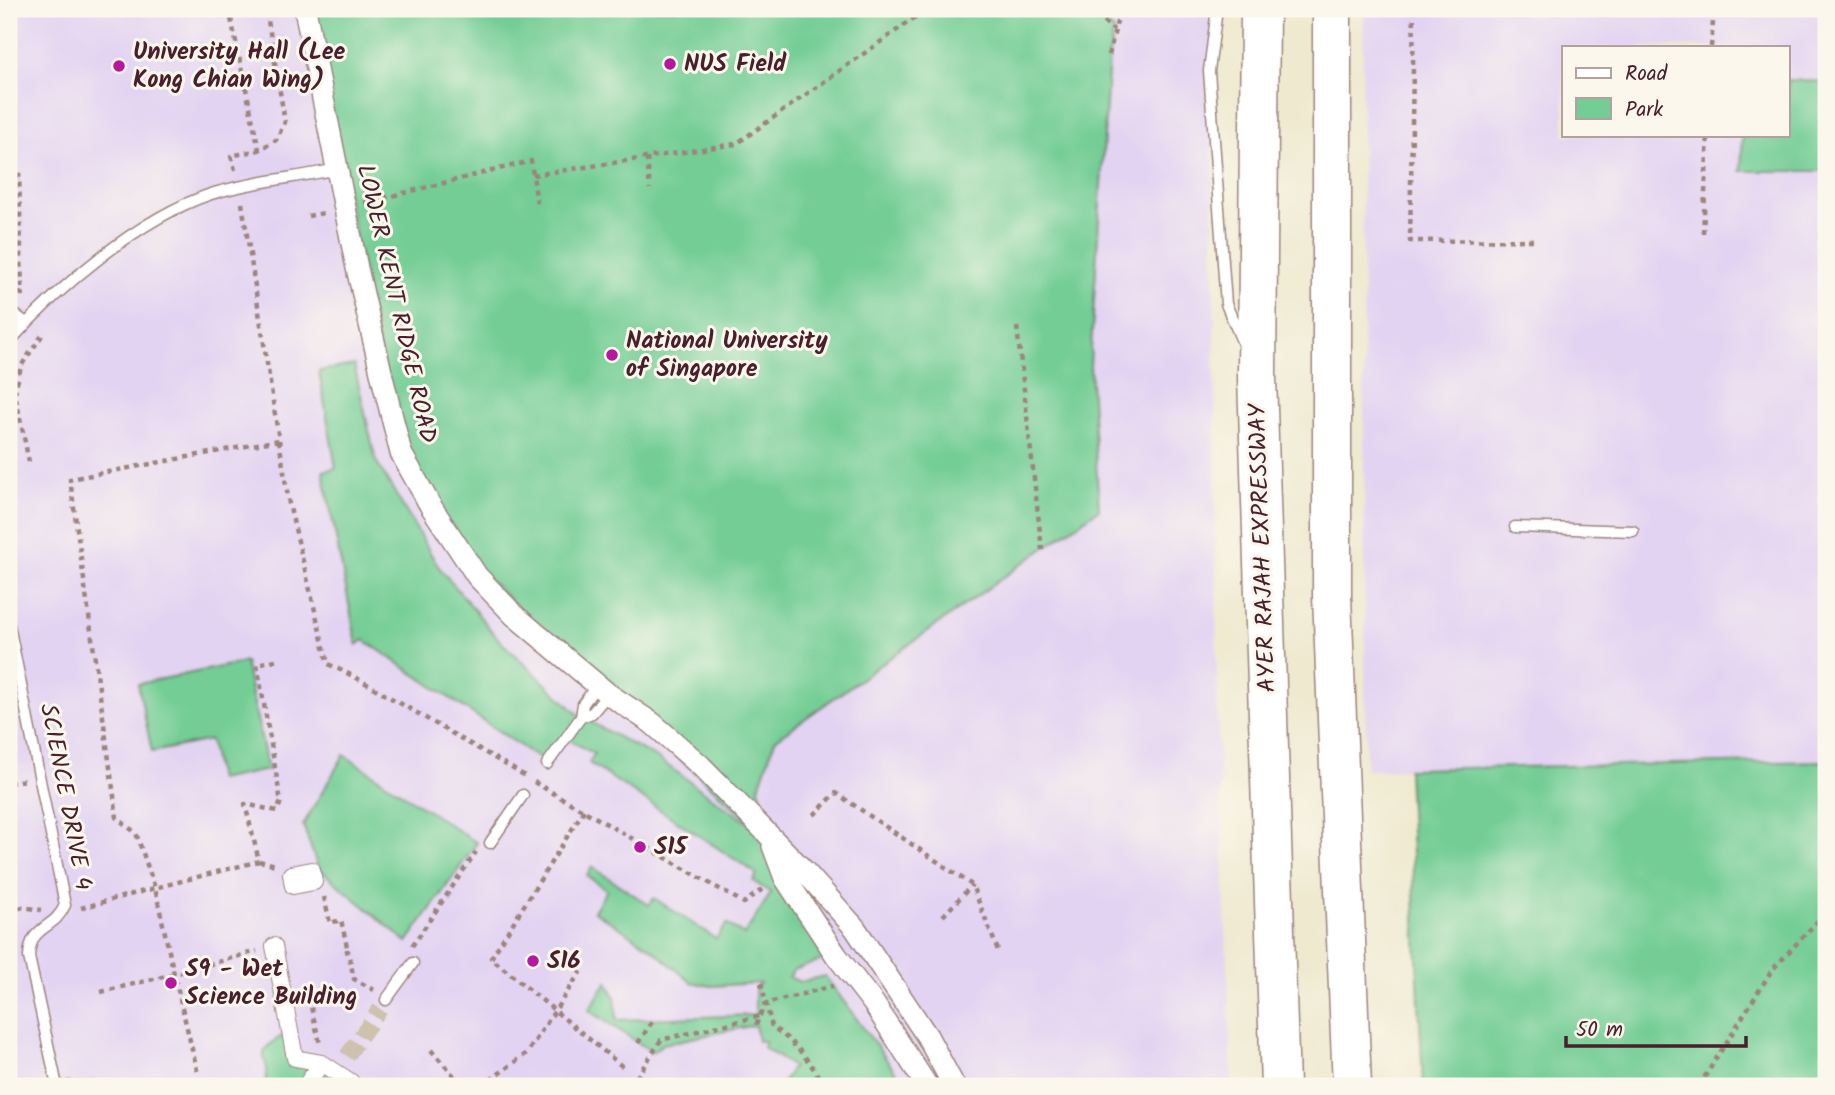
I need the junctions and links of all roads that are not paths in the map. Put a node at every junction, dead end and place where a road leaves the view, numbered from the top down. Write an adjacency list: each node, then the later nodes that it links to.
1 (305, 9): 5 (street, LOWER KENT RIDGE ROAD)
2 (1217, 9): 9 (lane)
3 (1260, 9): 9 (highway, AYER RAJAH EXPRESSWAY)
4 (1332, 9): 30 (highway)
5 (338, 170): 7 (lane); 13 (street, LOWER KENT RIDGE ROAD)
6 (9, 310): 7 (lane)
7 (26, 323): 8 (lane)
8 (9, 342)
9 (1257, 377): 29 (highway, AYER RAJAH EXPRESSWAY)
10 (1515, 527): 11 (lane)
11 (1633, 531)
12 (9, 625): 22 (lane, SCIENCE DRIVE 4)
13 (602, 690): 14 (lane); 16 (street, LOWER KENT RIDGE ROAD)
14 (547, 764)
15 (523, 795): 17 (lane)
16 (771, 840): 27 (street, LOWER KENT RIDGE ROAD); 28 (street, LOWER KENT RIDGE ROAD)
17 (489, 843)
18 (274, 946): 21 (street)
19 (413, 963): 20 (lane)
20 (386, 1000)
21 (325, 1056): 25 (street); 26 (street)
22 (57, 1086)
23 (68, 1086): 24 (lane)
24 (92, 1086)
25 (305, 1086)
26 (348, 1086)
27 (927, 1086)
28 (954, 1086)
29 (1280, 1086)
30 (1352, 1086)

